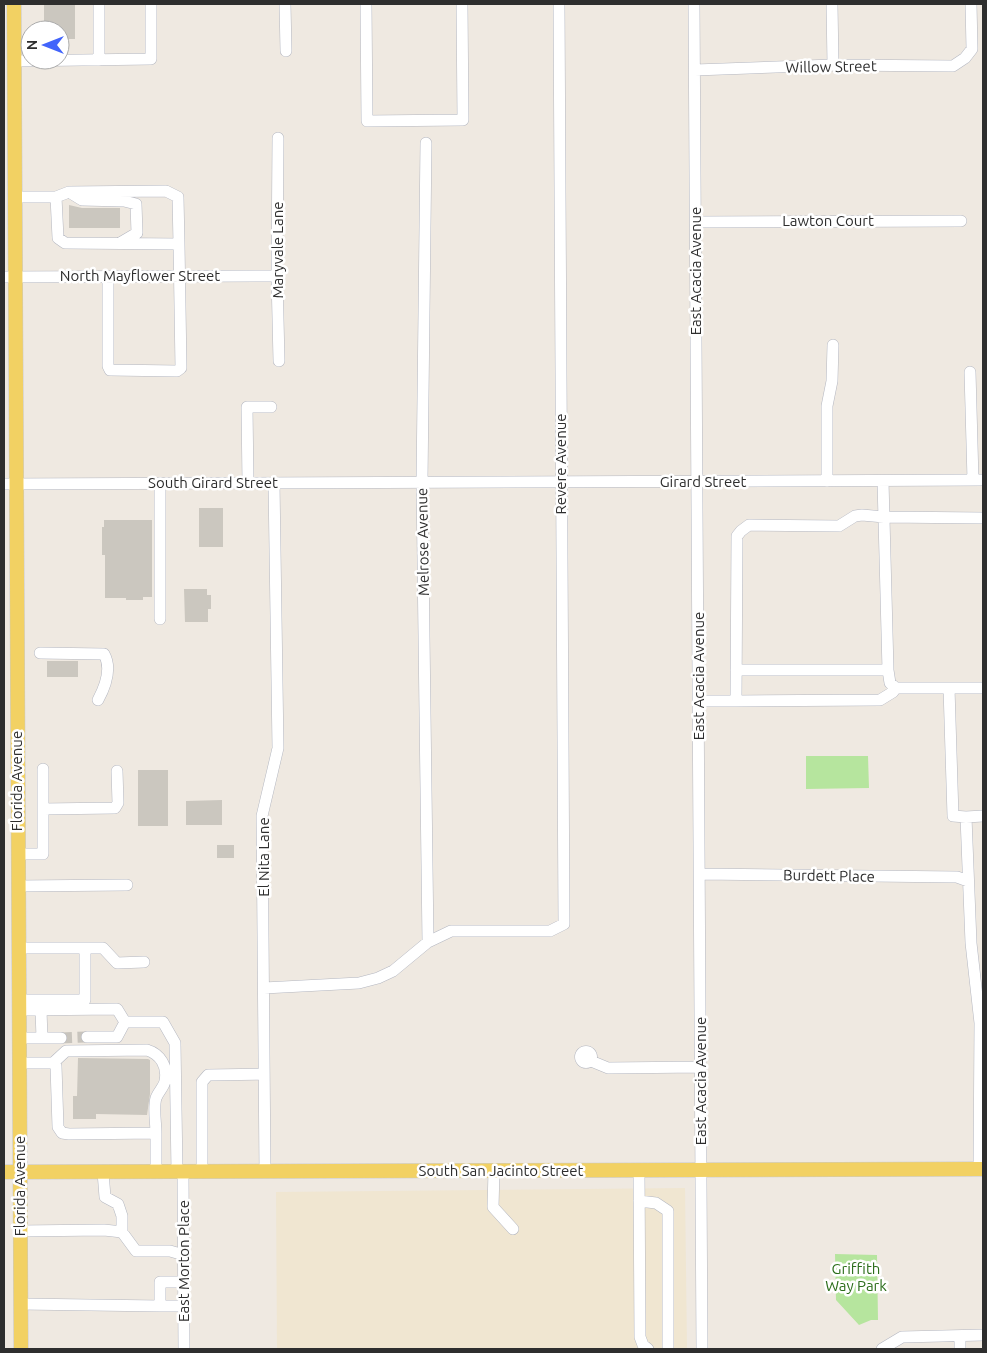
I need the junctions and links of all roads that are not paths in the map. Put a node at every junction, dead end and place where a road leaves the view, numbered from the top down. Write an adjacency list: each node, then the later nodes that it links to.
1 (14, 4): 13 (main road, Florida Avenue)
2 (99, 4): 12 (street)
3 (151, 4): 12 (street)
4 (285, 4): 11 (street)
5 (366, 4): 6 (street)
6 (462, 4)
7 (559, 4): 37 (street, Revere Avenue)
8 (694, 4): 15 (street, East Acacia Avenue)
9 (832, 4): 14 (street)
10 (971, 4): 14 (street, Willow Street)
11 (286, 51)
12 (99, 60): 13 (street)
13 (14, 61): 19 (main road, Florida Avenue)
14 (833, 65): 15 (street, Willow Street)
15 (695, 70): 22 (street, East Acacia Avenue)
16 (278, 138): 26 (street, Maryvale Lane)
17 (426, 143): 36 (street, Melrose Avenue)
18 (69, 192): 20 (street); 23 (street); 24 (street)
19 (15, 197): 20 (street); 27 (main road, Florida Avenue)
20 (56, 197): 23 (street)
21 (961, 221): 22 (street, Lawton Court)
22 (696, 222): 38 (street, East Acacia Avenue)
23 (118, 244): 24 (street)
24 (179, 244): 25 (street)
25 (179, 276): 26 (street, North Mayflower Street); 28 (street, North Mayflower Street); 28 (street)
26 (277, 276): 30 (street, Maryvale Lane)
27 (10, 277): 28 (street, North Mayflower Street); 42 (main road, Florida Avenue)
28 (108, 277)
29 (833, 345): 34 (street)
30 (278, 361)
31 (970, 372): 33 (street)
32 (271, 407): 40 (street)
33 (978, 480): 35 (street, Girard Street)
34 (827, 481): 35 (street, Girard Street); 38 (street, Girard Street)
35 (883, 481): 43 (street)
36 (422, 482): 37 (street, Girard Street); 41 (street, South Girard Street); 65 (street, Melrose Avenue)
37 (560, 482): 38 (street, Girard Street); 65 (street, Revere Avenue)
38 (698, 482): 53 (street, East Acacia Avenue)
39 (160, 483): 40 (street, South Girard Street); 42 (street, South Girard Street); 45 (street)
40 (248, 483): 41 (street, South Girard Street)
41 (274, 483): 69 (street, El Nita Lane)
42 (10, 484): 60 (main road, Florida Avenue)
43 (884, 517): 44 (street); 47 (street); 48 (street)
44 (983, 518)
45 (160, 619)
46 (40, 653): 52 (street)
47 (736, 670): 48 (street); 54 (street)
48 (888, 670): 49 (street)
49 (896, 688): 50 (street); 54 (street)
50 (949, 688): 51 (street); 59 (street)
51 (983, 688)
52 (98, 700)
53 (699, 701): 54 (street); 61 (street, East Acacia Avenue)
54 (736, 701)
55 (43, 769): 57 (street)
56 (117, 771): 57 (street)
57 (43, 809): 60 (street)
58 (983, 816): 59 (street)
59 (966, 817): 62 (street)
60 (18, 854): 64 (main road, Florida Avenue)
61 (700, 874): 62 (street, Burdett Place); 80 (street, East Acacia Avenue)
62 (963, 879): 83 (street)
63 (127, 885): 64 (street)
64 (18, 886): 66 (main road, Florida Avenue)
65 (428, 942): 69 (street)
66 (18, 948): 67 (street); 70 (main road, Florida Avenue)
67 (85, 948): 68 (street); 70 (street)
68 (144, 962)
69 (264, 988): 81 (street, El Nita Lane)
70 (19, 1005): 71 (street); 73 (main road, Florida Avenue)
71 (42, 1010): 72 (street); 74 (street)
72 (126, 1022): 76 (street); 91 (street, East Morton Place)
73 (19, 1038): 74 (street); 78 (main road, Florida Avenue)
74 (42, 1038): 75 (street)
75 (61, 1038)
76 (87, 1038)
77 (590, 1061): 80 (street)
78 (19, 1063): 79 (street); 88 (main road, Florida Avenue)
79 (53, 1063): 82 (street); 82 (street)
80 (701, 1066): 84 (street, East Acacia Avenue)
81 (264, 1074): 92 (street); 93 (street, El Nita Lane)
82 (156, 1133): 90 (street)
83 (981, 1169): 84 (main road, South San Jacinto Street)
84 (701, 1170): 86 (main road, South San Jacinto Street); 109 (street, East Acacia Avenue)
85 (494, 1171): 86 (main road, South San Jacinto Street); 93 (main road, South San Jacinto Street); 95 (street)
86 (639, 1171): 94 (street)
87 (4, 1172): 88 (main road, South San Jacinto Street)
88 (20, 1172): 89 (main road, South San Jacinto Street); 96 (main road, Florida Avenue)
89 (103, 1172): 90 (main road, South San Jacinto Street); 97 (street)
90 (156, 1172): 91 (main road, South San Jacinto Street)
91 (180, 1172): 92 (main road, South San Jacinto Street); 98 (street, East Morton Place)
92 (202, 1172): 93 (main road, South San Jacinto Street)
93 (265, 1172)
94 (639, 1201): 107 (street); 108 (street)
95 (513, 1229)
96 (20, 1231): 97 (street); 100 (main road, Florida Avenue)
97 (122, 1232): 98 (street)
98 (184, 1255): 99 (street, East Morton Place)
99 (184, 1282): 101 (street); 102 (street, East Morton Place)
100 (20, 1304): 101 (street); 105 (main road, Florida Avenue)
101 (160, 1306): 102 (street)
102 (184, 1306): 106 (street, East Morton Place)
103 (960, 1336): 104 (street); 110 (street); 111 (street)
104 (983, 1336)
105 (21, 1349)
106 (184, 1349)
107 (648, 1349)
108 (668, 1349)
109 (702, 1349)
110 (883, 1349)
111 (960, 1349)

